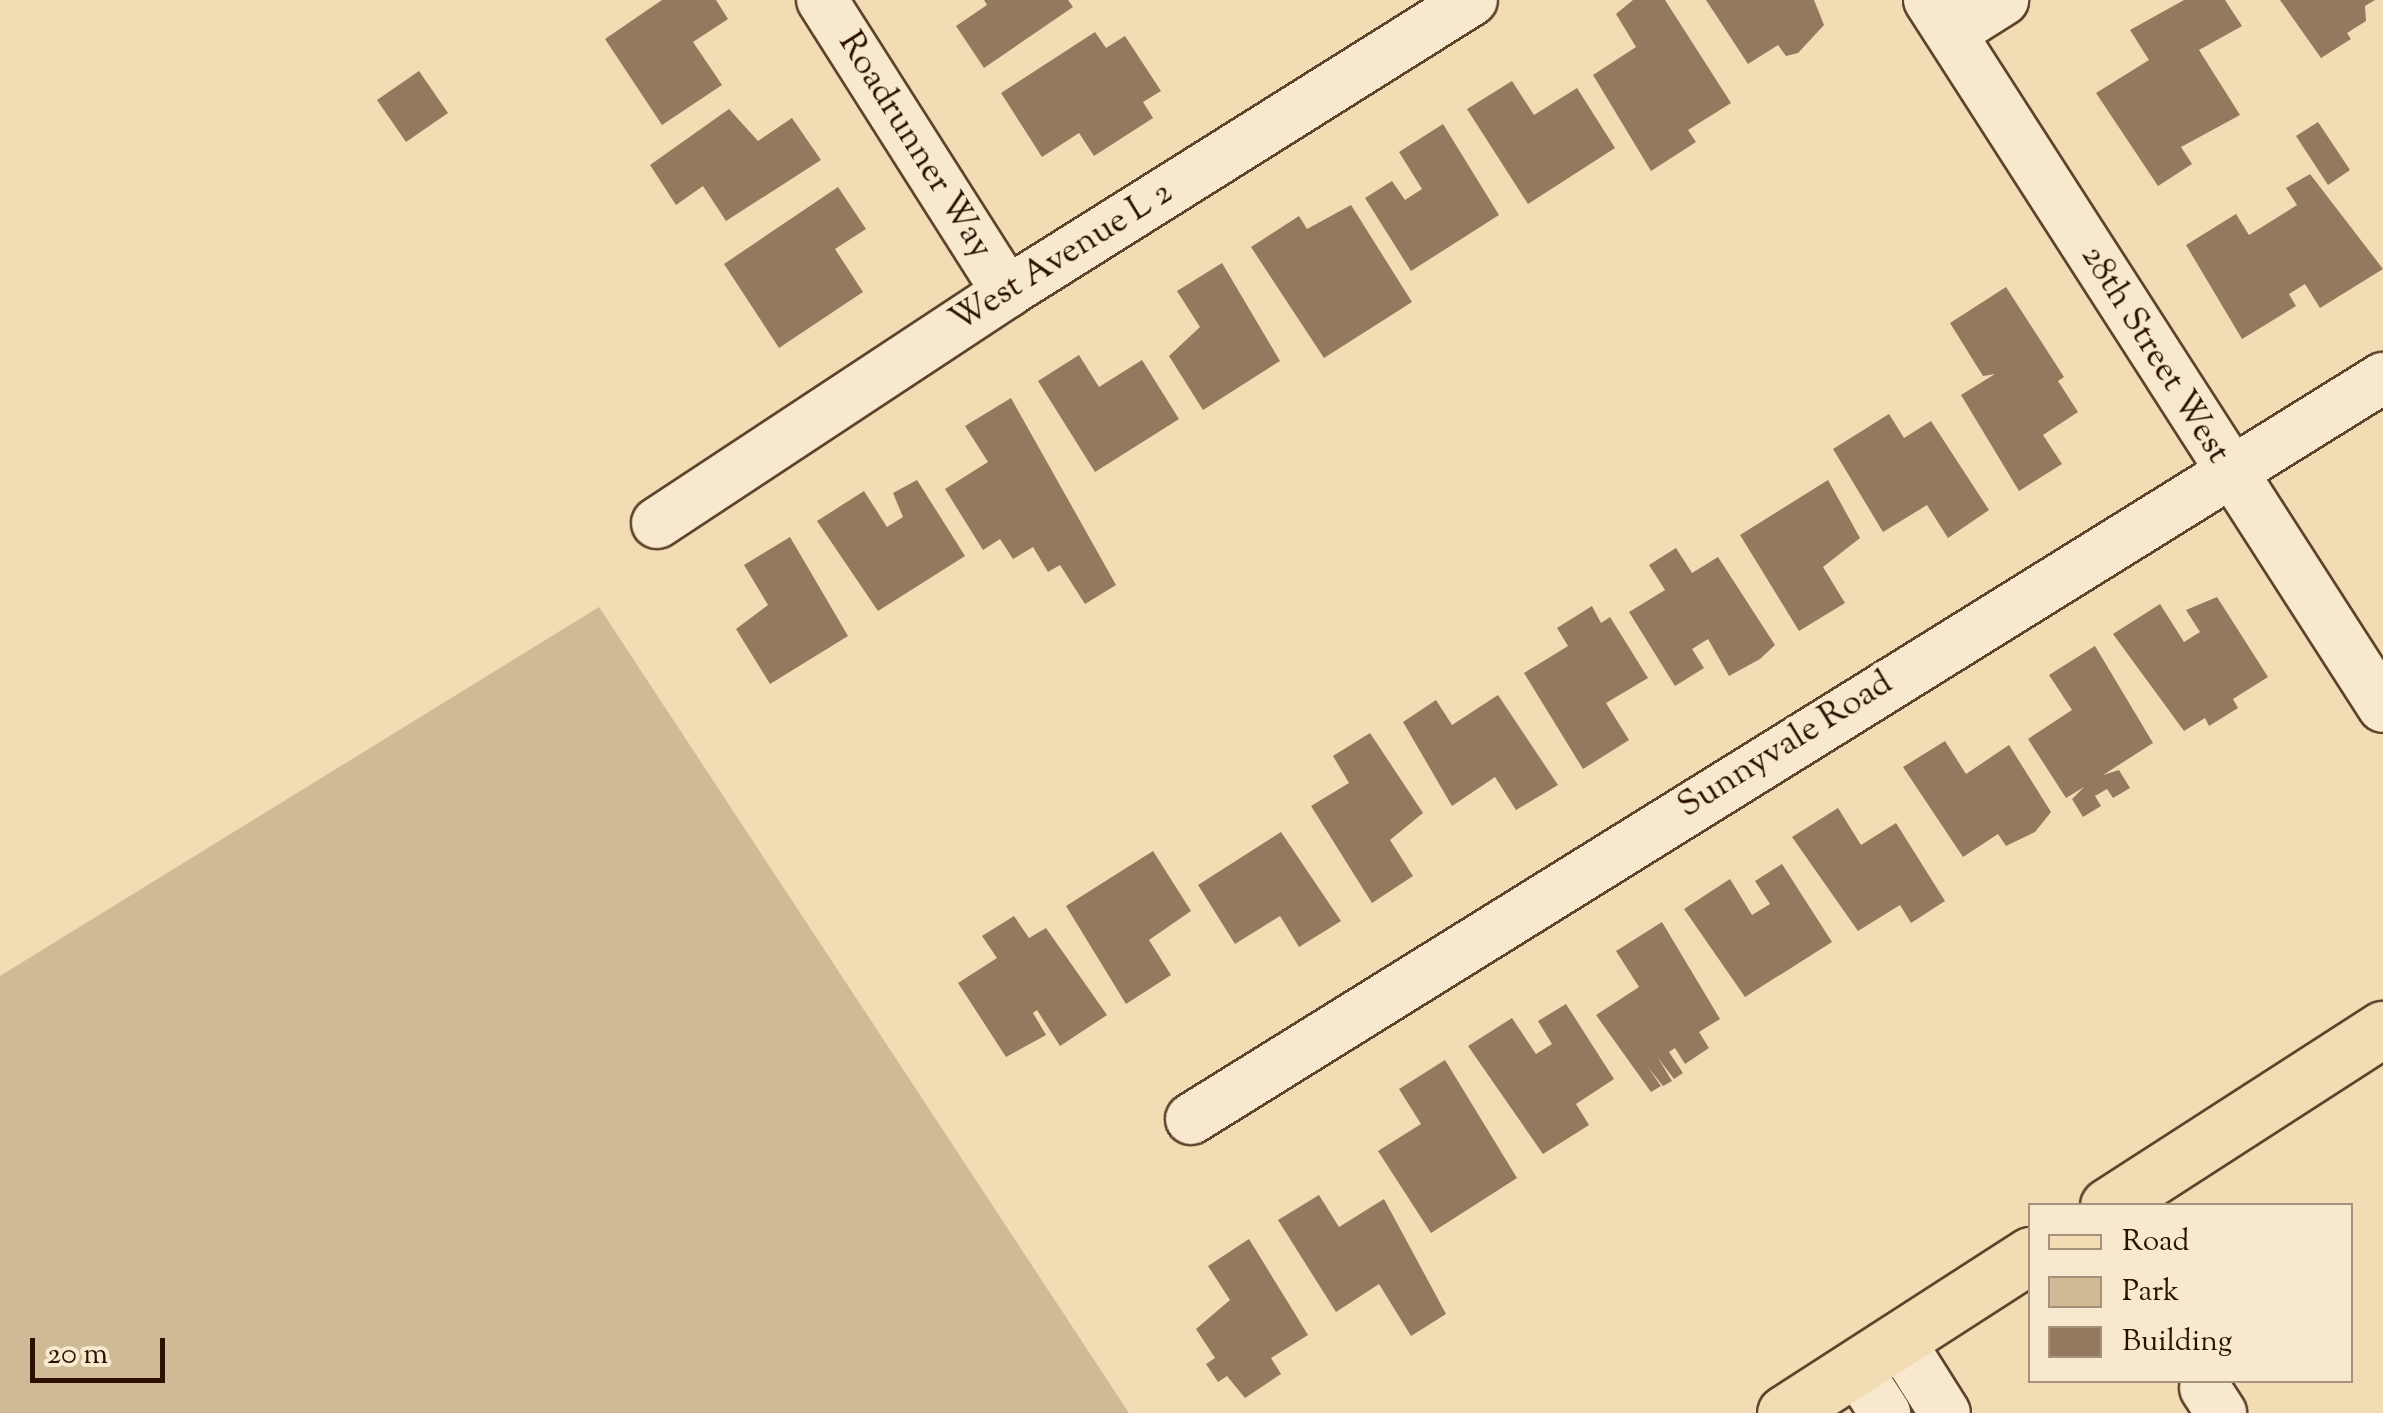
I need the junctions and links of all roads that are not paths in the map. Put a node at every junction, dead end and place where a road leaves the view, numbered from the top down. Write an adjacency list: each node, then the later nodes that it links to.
1 (822, 0): 5 (street, Roadrunner Way)
2 (1472, 0): 5 (street, West Avenue L 2)
3 (2003, 0): 4 (street)
4 (1940, 17): 7 (street, 28th Street West)
5 (1007, 292): 8 (street, West Avenue L 2)
6 (2383, 378): 7 (street, Sunnyvale Road)
7 (2226, 470): 9 (street, 28th Street West); 11 (street, Sunnyvale Road)
8 (657, 523)
9 (2383, 707)
10 (2383, 1028): 12 (main road)
11 (1191, 1119)
12 (2113, 1203)
13 (2028, 1256): 14 (main road)
14 (1877, 1354): 15 (main road); 16 (street); 17 (street)
15 (1785, 1413)
16 (1885, 1413)
17 (1945, 1413)

